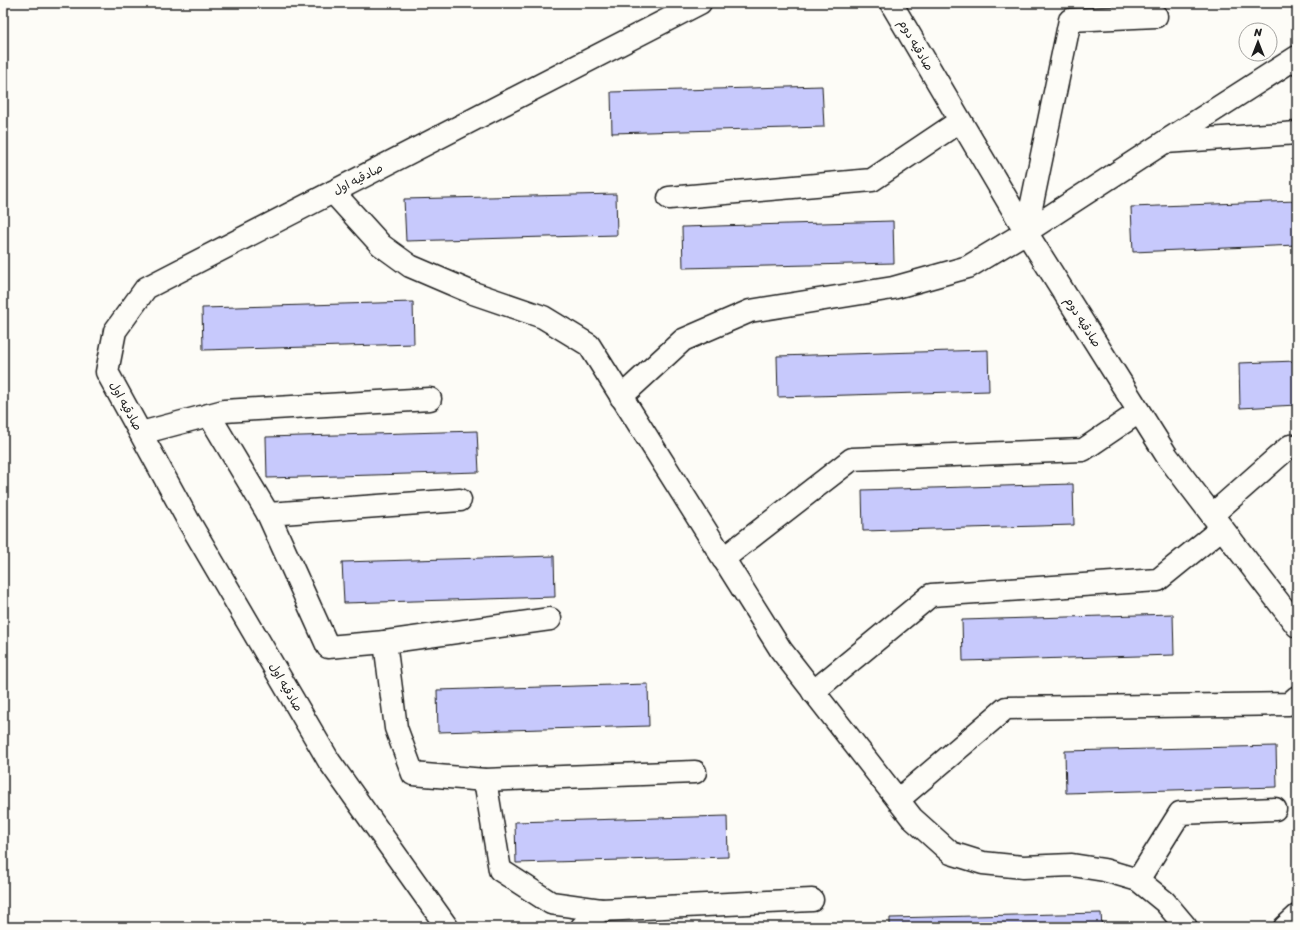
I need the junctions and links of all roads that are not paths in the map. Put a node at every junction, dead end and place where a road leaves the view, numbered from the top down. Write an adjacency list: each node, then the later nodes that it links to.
1 (700, 3): 8 (street, صادقیه اول)
2 (891, 3): 5 (street, صادقیه دوم)
3 (1156, 16): 10 (street)
4 (1297, 57): 7 (street)
5 (960, 121): 9 (street); 10 (street, صادقیه دوم)
6 (1297, 134): 7 (street)
7 (1163, 143): 10 (street)
8 (333, 192): 11 (street); 15 (street, صادقیه اول)
9 (669, 198)
10 (1026, 232): 11 (street); 13 (street, صادقیه دوم)
11 (621, 397): 20 (street)
12 (430, 399): 14 (street)
13 (1139, 412): 19 (street, صادقیه دوم); 20 (street)
14 (209, 415): 15 (street); 18 (street)
15 (140, 432): 34 (street, صادقیه اول)
16 (1297, 446): 19 (street)
17 (460, 500): 18 (street)
18 (268, 514): 23 (street)
19 (1217, 522): 22 (street, صادقیه دوم); 24 (street)
20 (723, 559): 24 (street)
21 (550, 619): 23 (street)
22 (1297, 626)
23 (385, 642): 27 (street)
24 (813, 692): 28 (street)
25 (1297, 697): 28 (street)
26 (695, 772): 27 (street)
27 (485, 780): 32 (street)
28 (898, 800): 30 (street)
29 (1275, 810): 30 (street)
30 (1138, 880): 36 (street)
31 (812, 900): 32 (street)
32 (600, 910): 35 (street)
33 (1297, 916): 37 (street)
34 (447, 927)
35 (582, 927)
36 (1186, 927)
37 (1285, 927)

